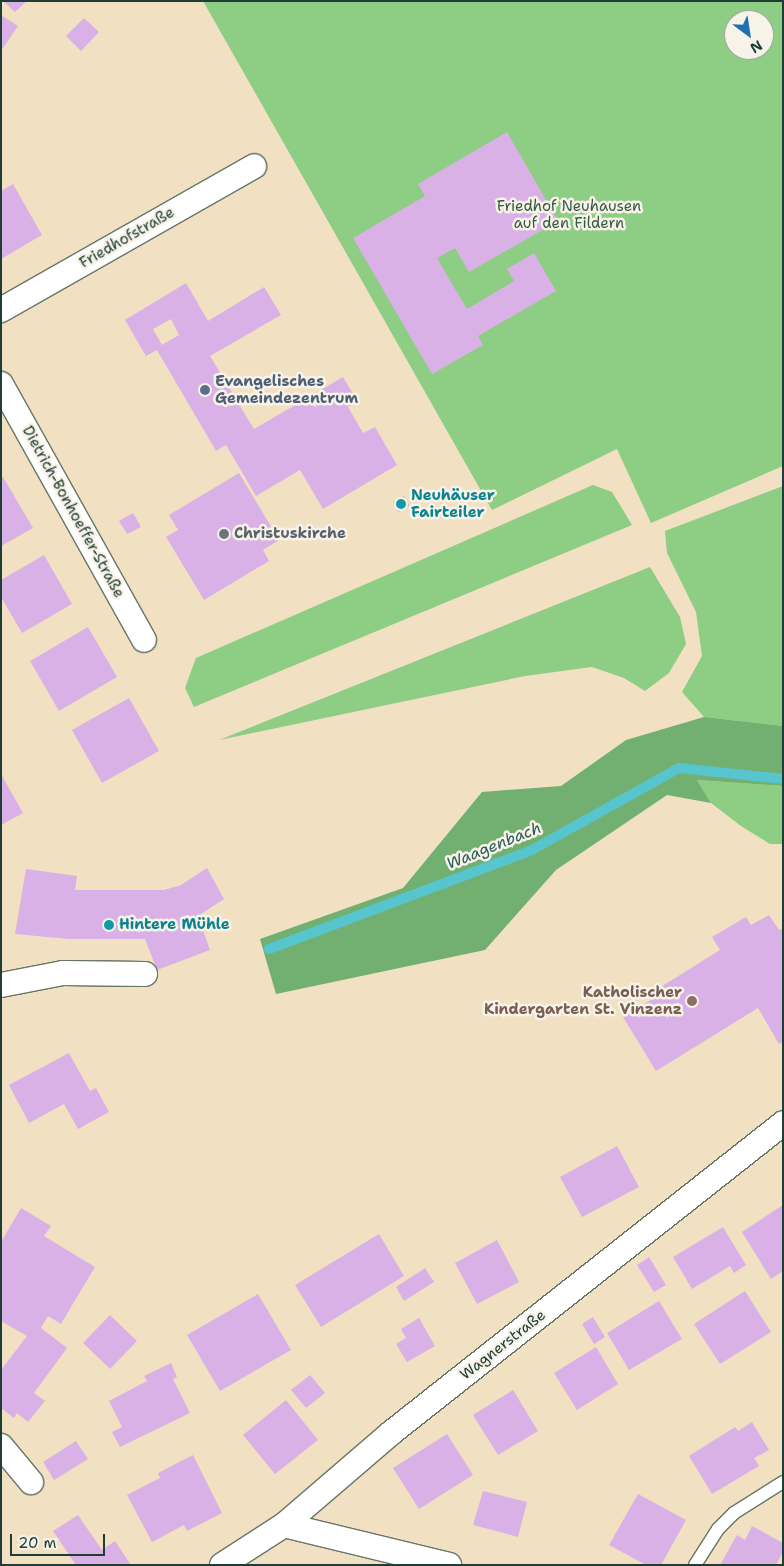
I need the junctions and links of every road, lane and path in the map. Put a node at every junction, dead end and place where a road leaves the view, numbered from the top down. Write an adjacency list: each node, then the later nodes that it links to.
1 (254, 166): 2 (street, Friedhofstraße)
2 (1, 310)
3 (1, 384): 4 (street, Dietrich-Bonhoeffer-Straße)
4 (8, 416): 5 (street, Dietrich-Bonhoeffer-Straße)
5 (144, 640)
6 (145, 974): 7 (street)
7 (1, 985)
8 (783, 1123): 12 (street, Wagnerstraße)
9 (1, 1446): 10 (street)
10 (31, 1482)
11 (783, 1482): 15 (lane)
12 (284, 1525): 13 (street, Wagnerstraße); 14 (street)
13 (222, 1565)
14 (448, 1565)
15 (695, 1565)

